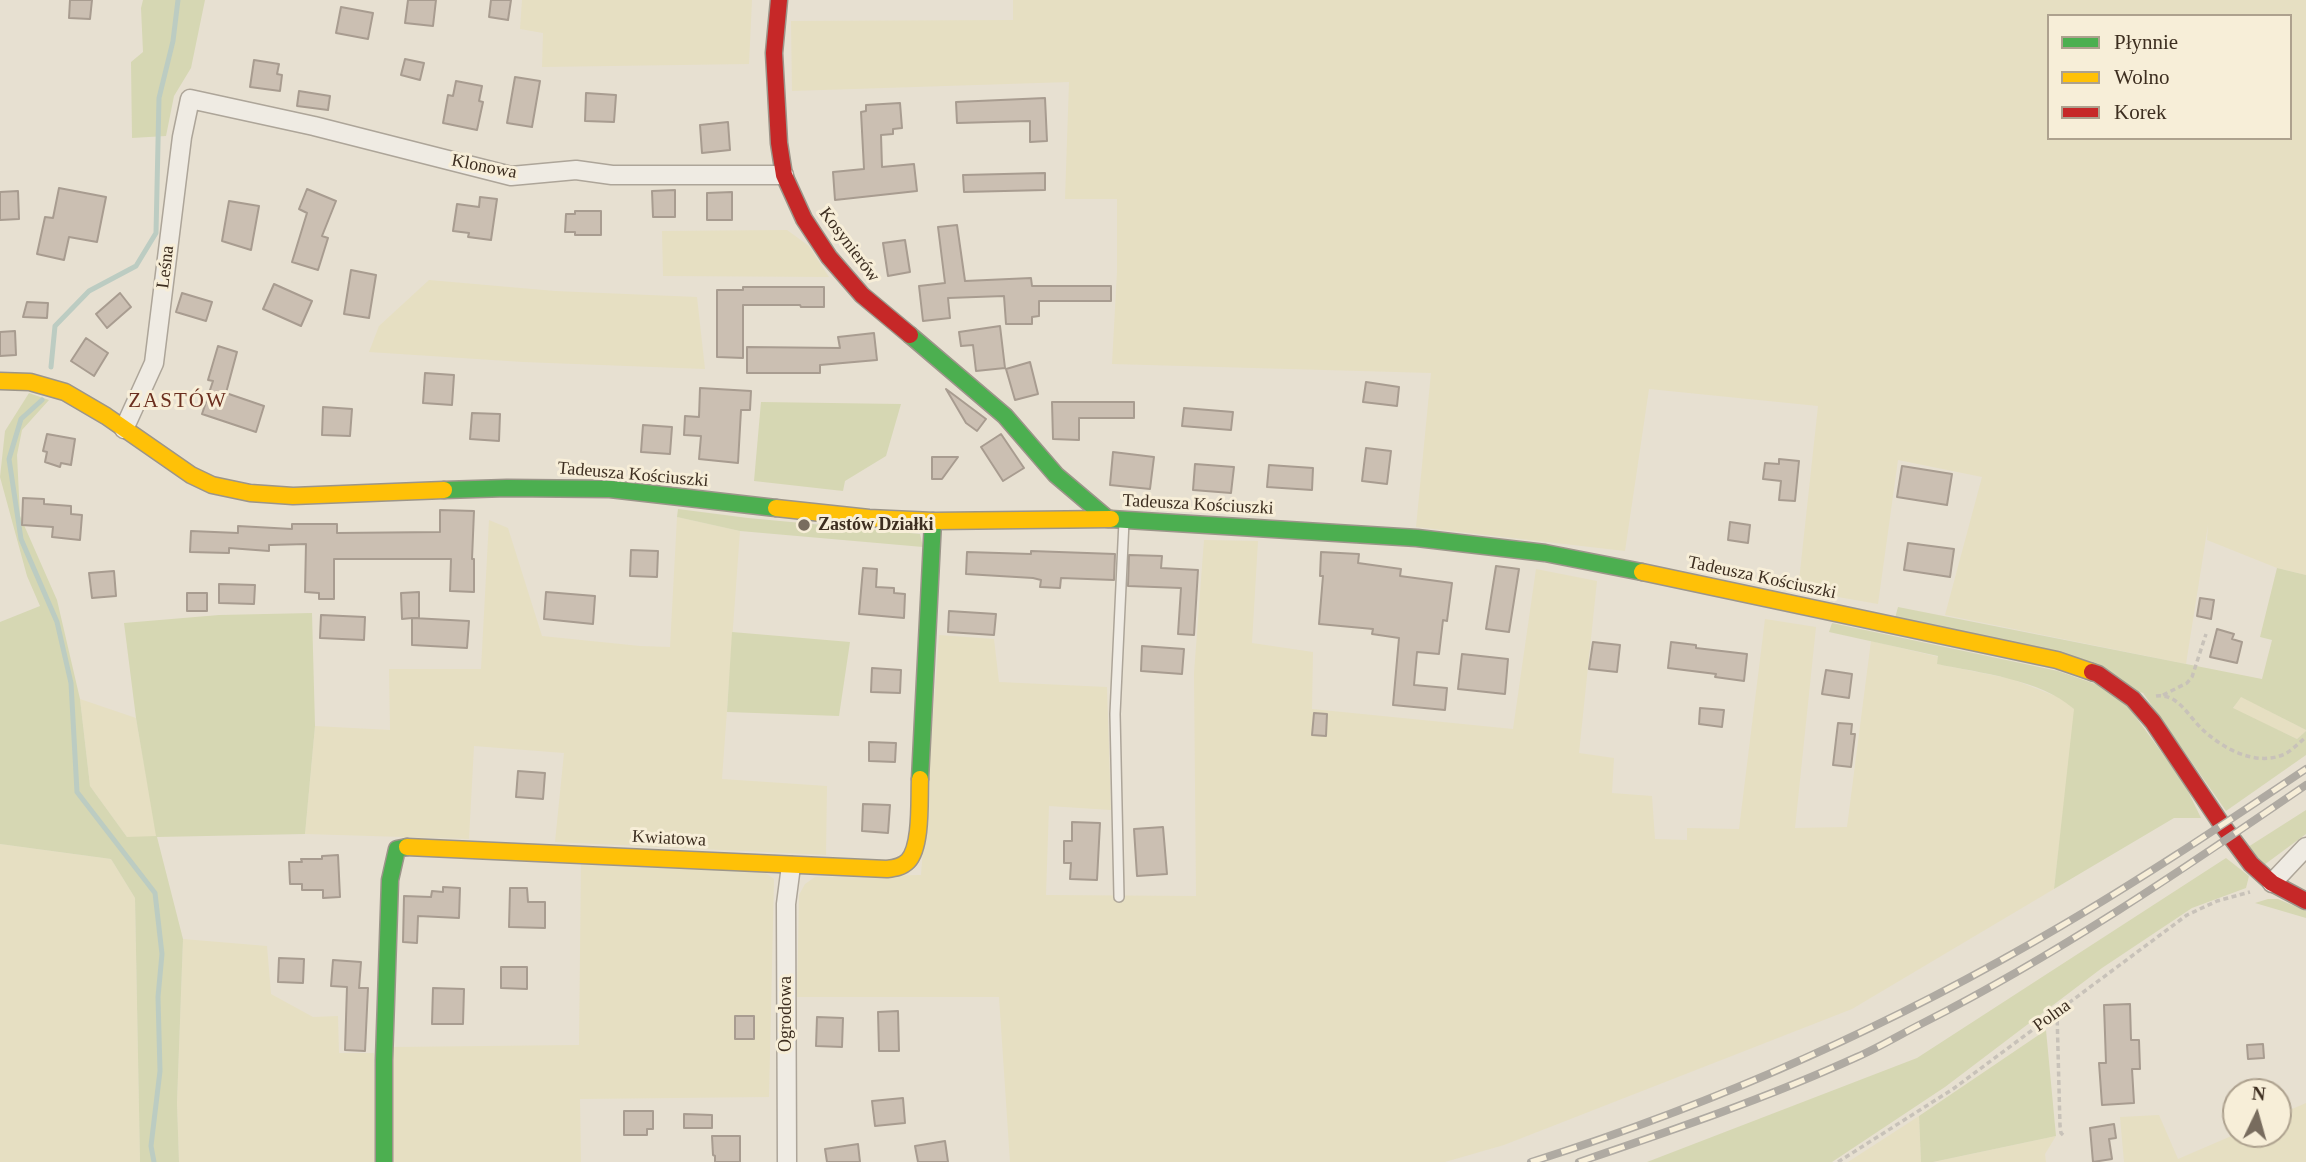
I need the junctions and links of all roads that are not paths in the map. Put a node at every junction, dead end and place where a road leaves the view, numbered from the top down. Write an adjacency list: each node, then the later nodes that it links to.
1 (779, 0): 3 (street, Kosynierów)
2 (190, 99): 3 (street, Klonowa); 5 (street, Leśna)
3 (784, 175): 6 (street, Kosynierów)
4 (0, 381): 5 (street, Tadeusza Kościuszki)
5 (124, 429): 9 (street, Tadeusza Kościuszki)
6 (1056, 475): 7 (street); 8 (street, Kosynierów)
7 (1048, 509): 8 (street, Tadeusza Kościuszki); 9 (street, Tadeusza Kościuszki)
8 (1116, 519): 12 (street, Tadeusza Kościuszki); 13 (lane)
9 (933, 522): 11 (street, Kwiatowa)
10 (2306, 847): 12 (street)
11 (791, 866): 15 (street, Kwiatowa); 16 (street, Ogrodowa)
12 (2272, 883): 14 (street, Tadeusza Kościuszki)
13 (1119, 897)
14 (2306, 901)
15 (384, 1162)
16 (787, 1162)

